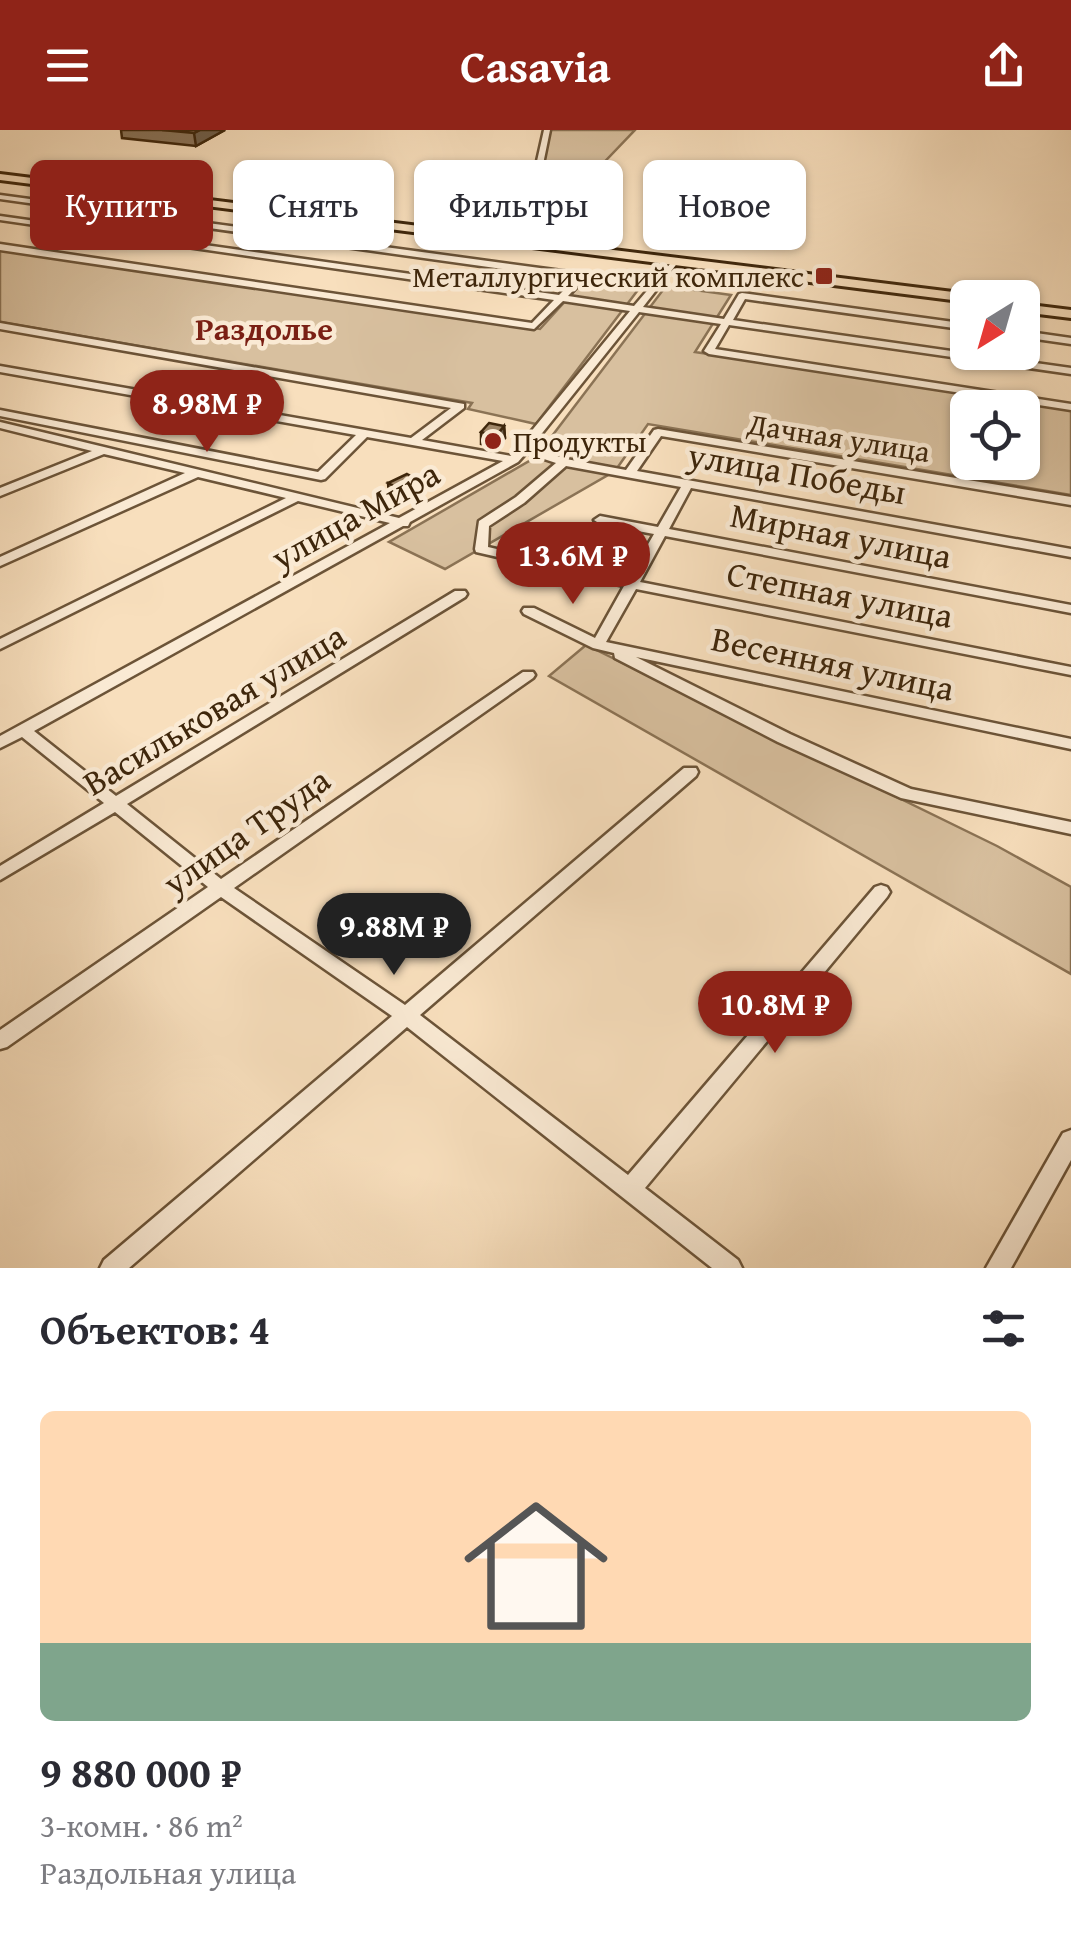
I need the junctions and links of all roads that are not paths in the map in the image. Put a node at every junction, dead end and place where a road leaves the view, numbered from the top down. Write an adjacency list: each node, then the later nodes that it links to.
1 (547, 130): 2 (street)
2 (540, 160)
3 (0, 179): 6 (main road); 9 (main road)
4 (0, 198): 10 (street)
5 (0, 218): 10 (street)
6 (414, 229)
7 (0, 247): 10 (street)
8 (579, 250): 9 (main road)
9 (674, 263): 11 (main road); 13 (street, улица Мира)
10 (560, 298): 13 (street)
11 (950, 298)
12 (1040, 308): 14 (main road)
13 (639, 310): 15 (street); 27 (street, улица Мира)
14 (1071, 312)
15 (727, 322): 16 (street); 21 (street); 22 (street)
16 (950, 325)
17 (0, 326): 26 (street)
18 (1040, 336): 19 (street)
19 (1071, 340)
20 (0, 369): 25 (street)
21 (1071, 371)
22 (1071, 407)
23 (0, 413): 25 (street)
24 (4, 429): 28 (street)
25 (364, 434): 26 (street)
26 (413, 442): 29 (street)
27 (526, 448): 29 (street, улица Мира); 30 (street, улица Победы)
28 (101, 450): 31 (street); 34 (street)
29 (514, 460): 38 (street, улица Мира)
30 (564, 462): 32 (street, улица Победы); 42 (street, Степная улица)
31 (194, 474): 35 (street); 41 (street)
32 (630, 474): 33 (street, улица Победы); 36 (street, Дачная улица)
33 (688, 484): 39 (street); 40 (street, улица Победы)
34 (0, 492)
35 (295, 498): 38 (street); 47 (street)
36 (1071, 501)
37 (600, 520): 39 (street, Мирная улица)
38 (404, 523): 50 (street, улица Мира)
39 (660, 531): 42 (street); 44 (street, Мирная улица)
40 (1071, 553)
41 (0, 562)
42 (632, 584): 46 (street); 48 (street, Степная улица)
43 (460, 594): 55 (street, Васильковая улица)
44 (1071, 608)
45 (529, 611): 46 (street, Весенняя улица)
46 (598, 644): 53 (street, Весенняя улица); 56 (street)
47 (0, 645)
48 (1071, 671)
49 (528, 674): 58 (street, улица Труда)
50 (24, 730): 51 (street); 52 (street, улица Мира); 55 (street)
51 (0, 732)
52 (0, 744)
53 (1071, 744)
54 (690, 772): 60 (street)
55 (116, 804): 57 (street, Васильковая улица); 58 (street)
56 (1071, 828)
57 (0, 874)
58 (221, 888): 60 (street); 61 (street, улица Труда)
59 (881, 892): 63 (street)
60 (408, 1017): 63 (street); 64 (street)
61 (0, 1041)
62 (1071, 1140): 66 (street)
63 (631, 1188): 65 (street)
64 (112, 1268)
65 (730, 1268)
66 (998, 1268)

